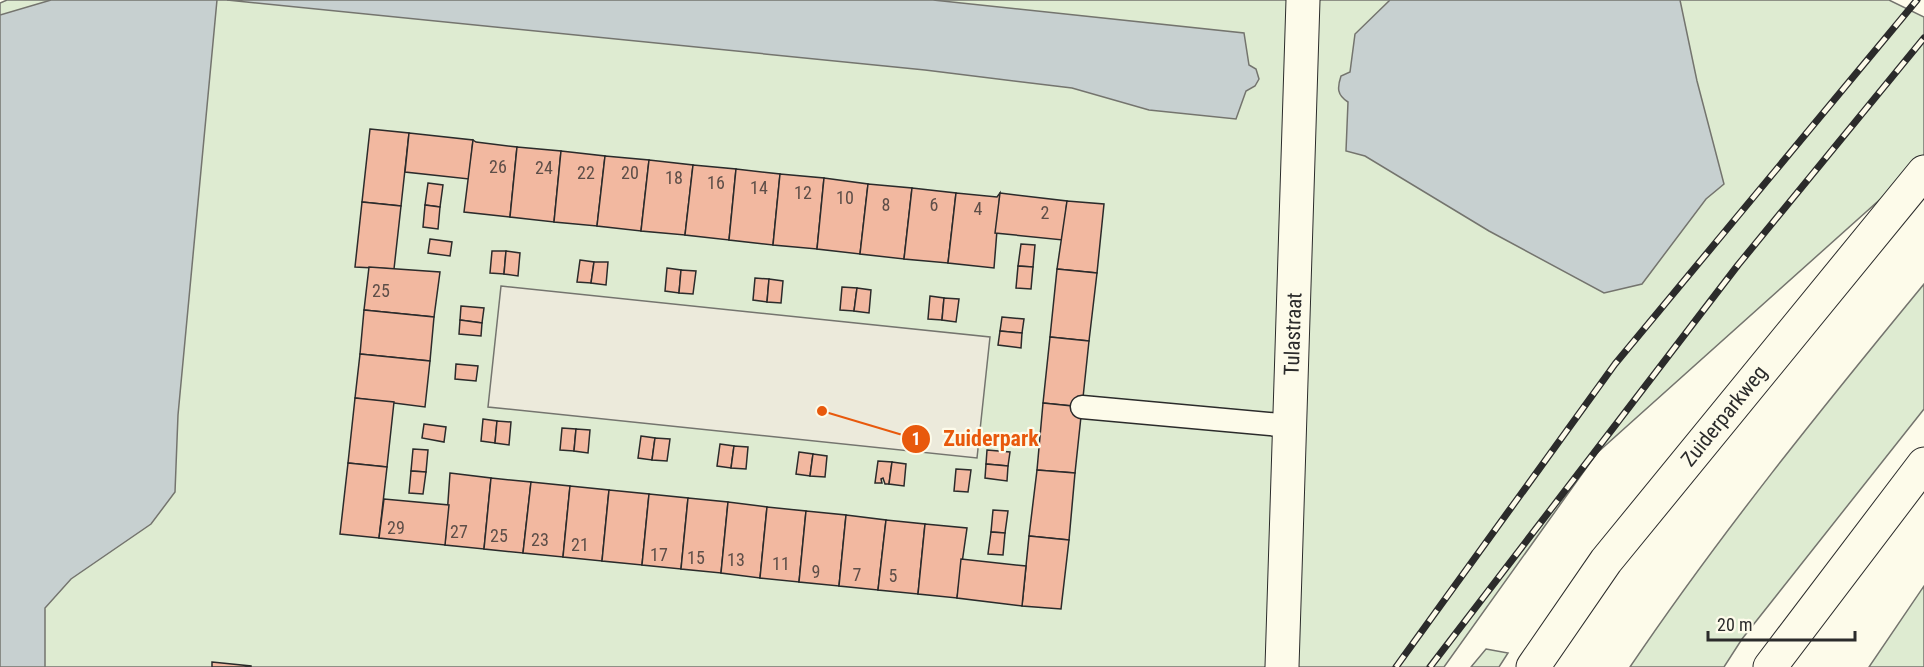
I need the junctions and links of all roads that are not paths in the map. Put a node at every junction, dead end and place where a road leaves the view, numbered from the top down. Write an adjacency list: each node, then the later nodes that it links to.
1 (1304, 0): 4 (main road, Tulastraat)
2 (1924, 172): 7 (main road, Zuiderparkweg)
3 (1082, 407): 4 (lane)
4 (1291, 426): 6 (main road, Tulastraat)
5 (1924, 464): 8 (main road)
6 (1282, 667)
7 (1533, 667)
8 (1770, 667)

